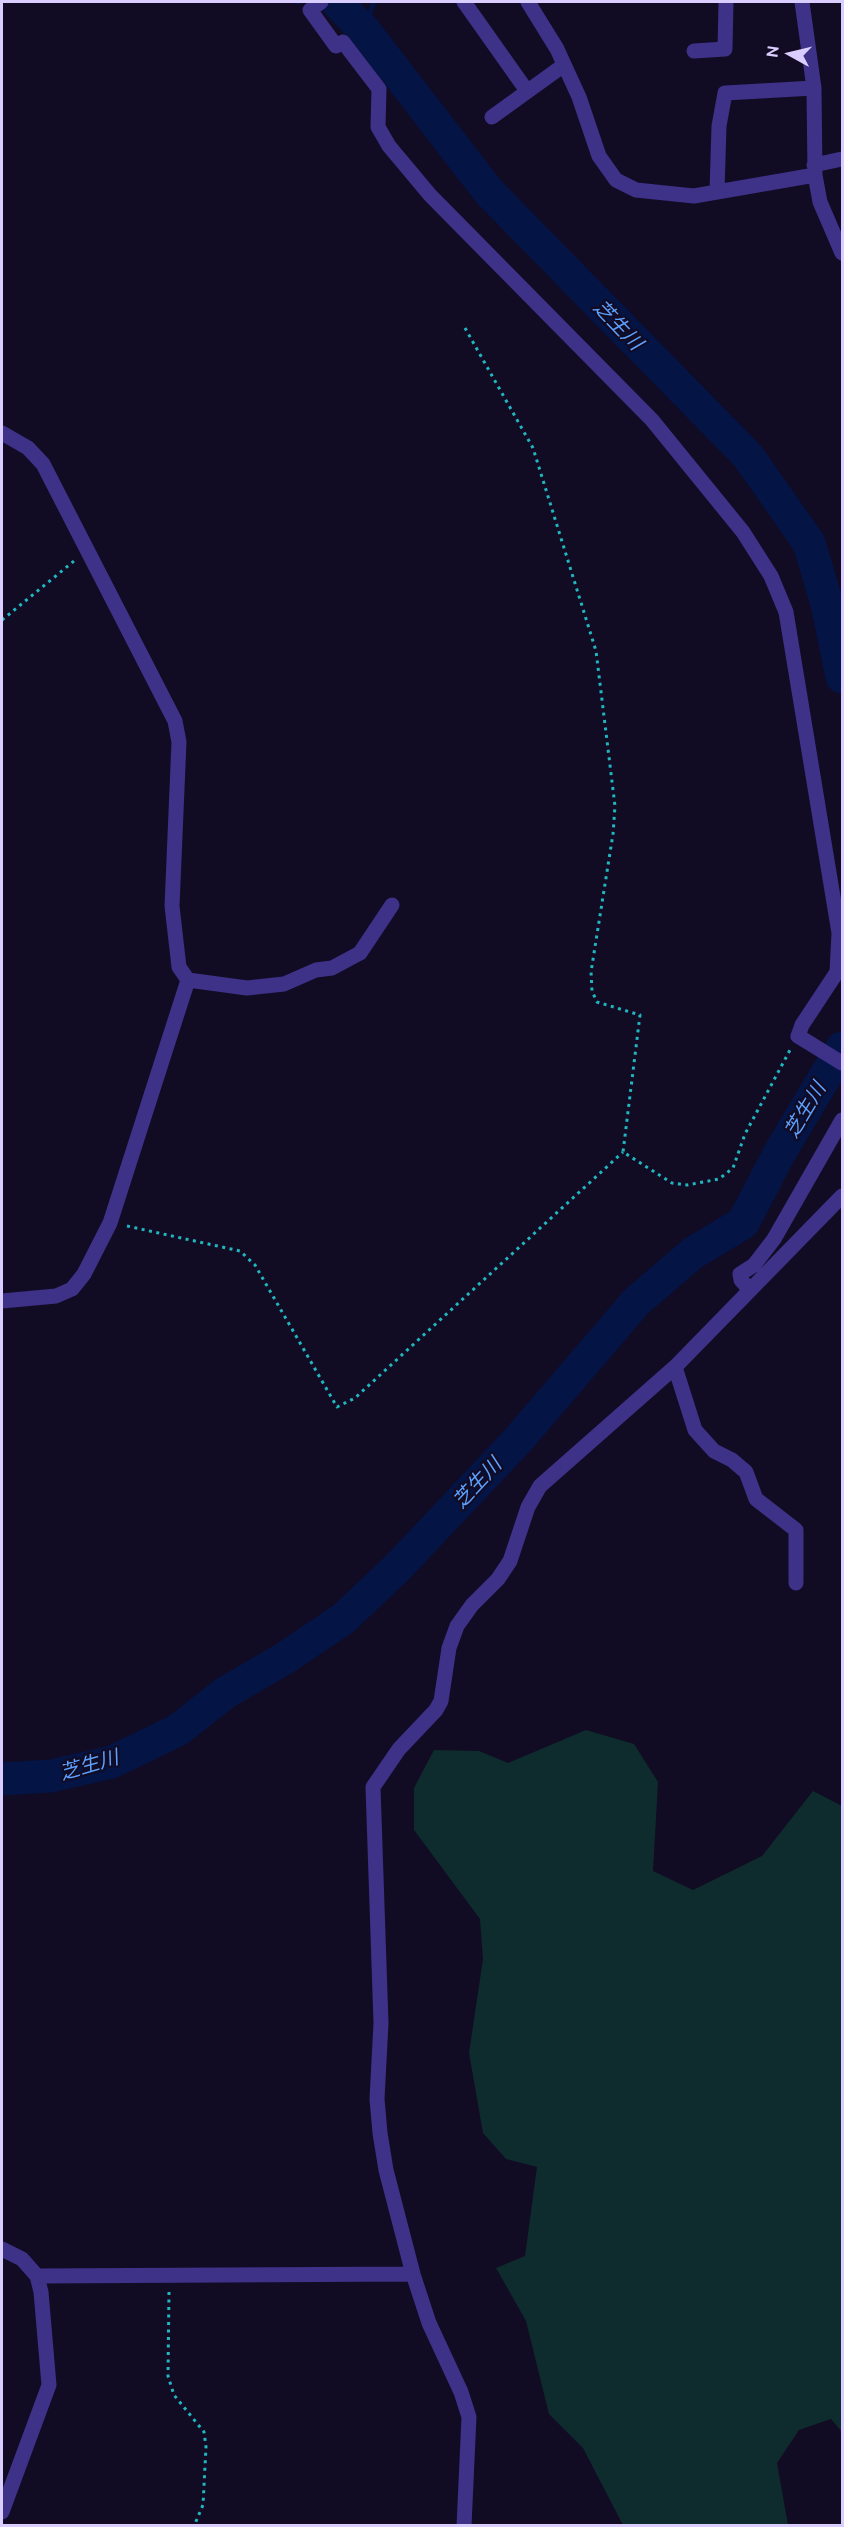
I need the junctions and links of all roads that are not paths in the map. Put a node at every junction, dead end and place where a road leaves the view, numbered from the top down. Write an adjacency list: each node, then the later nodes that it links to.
1 (464, 2): 9 (street)
2 (528, 2): 7 (street)
3 (726, 2): 6 (street)
4 (802, 2): 8 (street)
5 (313, 4): 18 (street)
6 (694, 51)
7 (564, 65): 9 (street); 13 (street)
8 (814, 88): 12 (street); 13 (street)
9 (527, 90): 10 (street)
10 (492, 117)
11 (843, 159): 12 (street)
12 (814, 170): 13 (street); 14 (street)
13 (717, 191)
14 (843, 253)
15 (2, 433): 17 (street)
16 (392, 905): 17 (street)
17 (188, 980): 22 (street)
18 (843, 1063)
19 (843, 1120): 21 (street)
20 (843, 1196): 21 (street)
21 (749, 1289): 23 (street)
22 (2, 1301)
23 (675, 1367): 24 (street); 26 (street)
24 (796, 1582)
25 (2, 2248): 27 (street)
26 (413, 2274): 27 (street); 29 (street)
27 (37, 2276): 28 (street)
28 (2, 2512)
29 (464, 2526)

